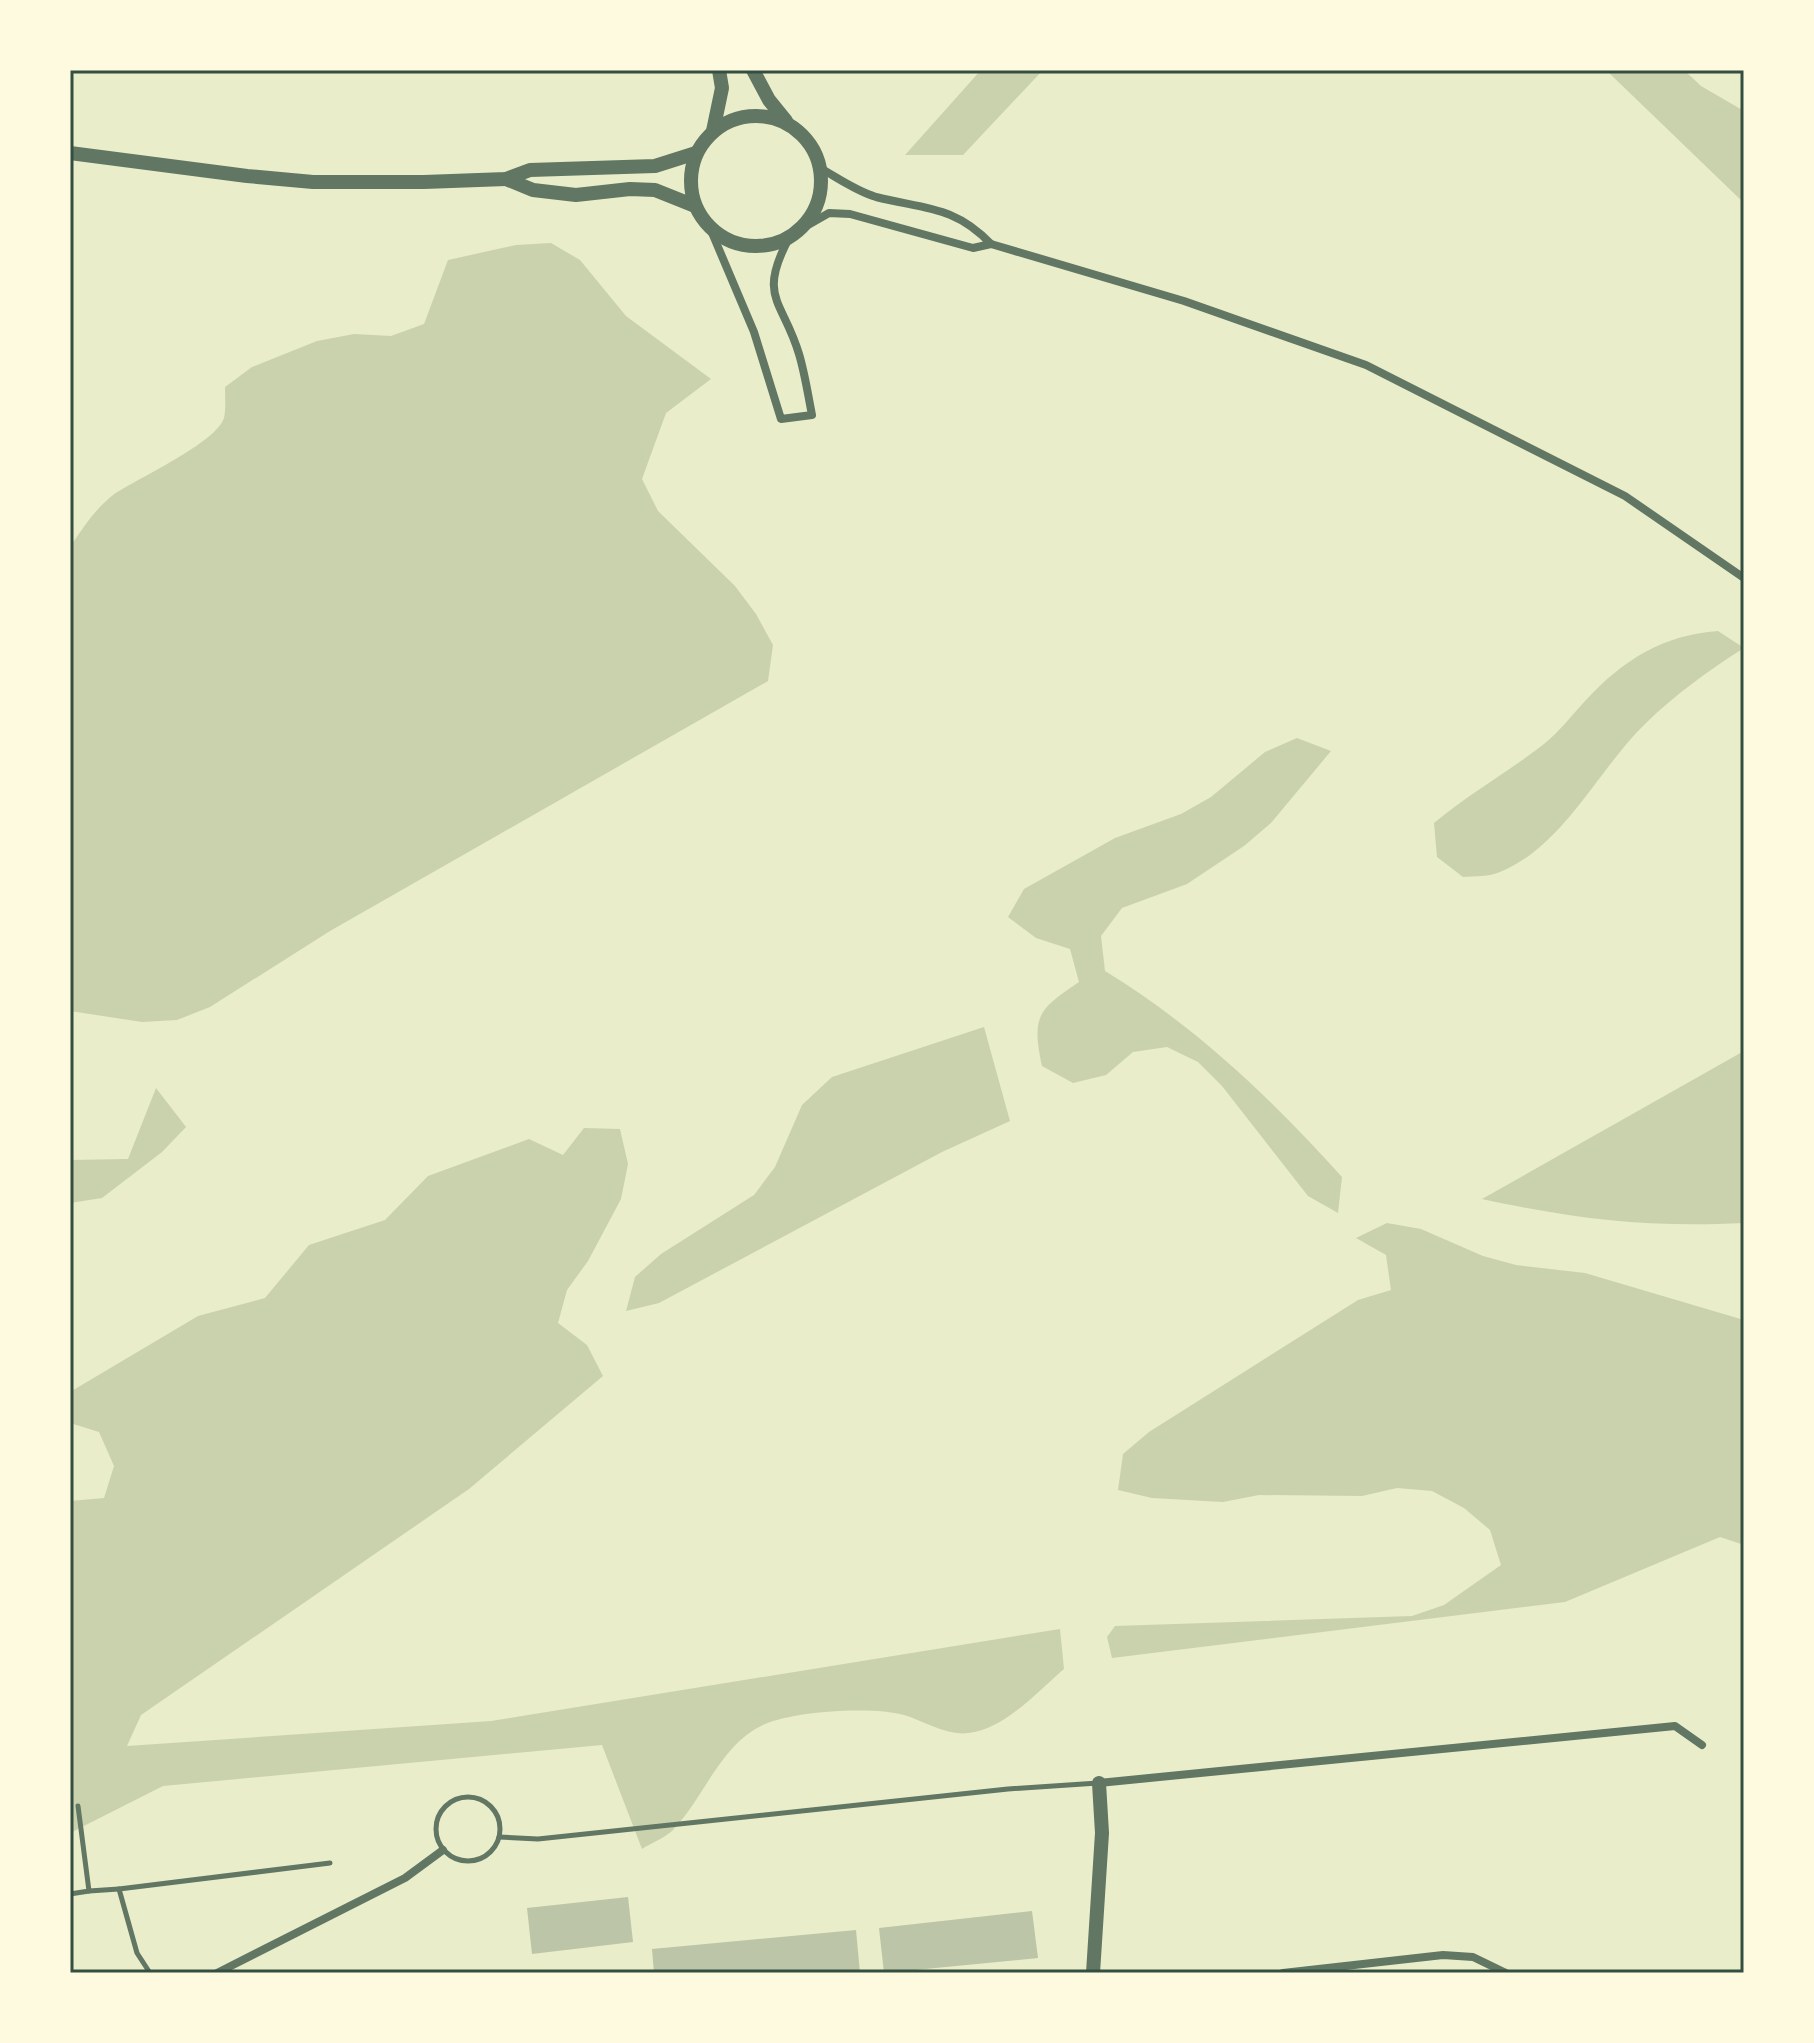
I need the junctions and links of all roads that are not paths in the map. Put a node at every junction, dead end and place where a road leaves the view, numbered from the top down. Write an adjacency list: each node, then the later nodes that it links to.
1 (719, 70): 4 (street)
2 (753, 70): 3 (street)
3 (789, 125): 4 (street); 7 (street)
4 (713, 131): 6 (street)
5 (70, 153): 8 (street)
6 (696, 153): 8 (street); 9 (street)
7 (820, 168): 11 (street); 12 (street)
8 (506, 179): 9 (street)
9 (695, 206): 10 (street)
10 (710, 228): 11 (street); 11 (street)
11 (795, 234): 12 (street)
12 (991, 244): 13 (street)
13 (1744, 578)
14 (1702, 1745): 15 (street)
15 (1099, 1783): 17 (lane); 25 (street)
16 (78, 1806): 21 (lane)
17 (499, 1837): 18 (lane); 18 (lane)
18 (443, 1850): 24 (street)
19 (330, 1863): 20 (lane)
20 (119, 1889): 21 (lane); 23 (lane)
21 (89, 1891): 22 (lane)
22 (70, 1894)
23 (150, 1973)
24 (217, 1973)
25 (1093, 1973)
26 (1283, 1973): 27 (street)
27 (1506, 1973)

